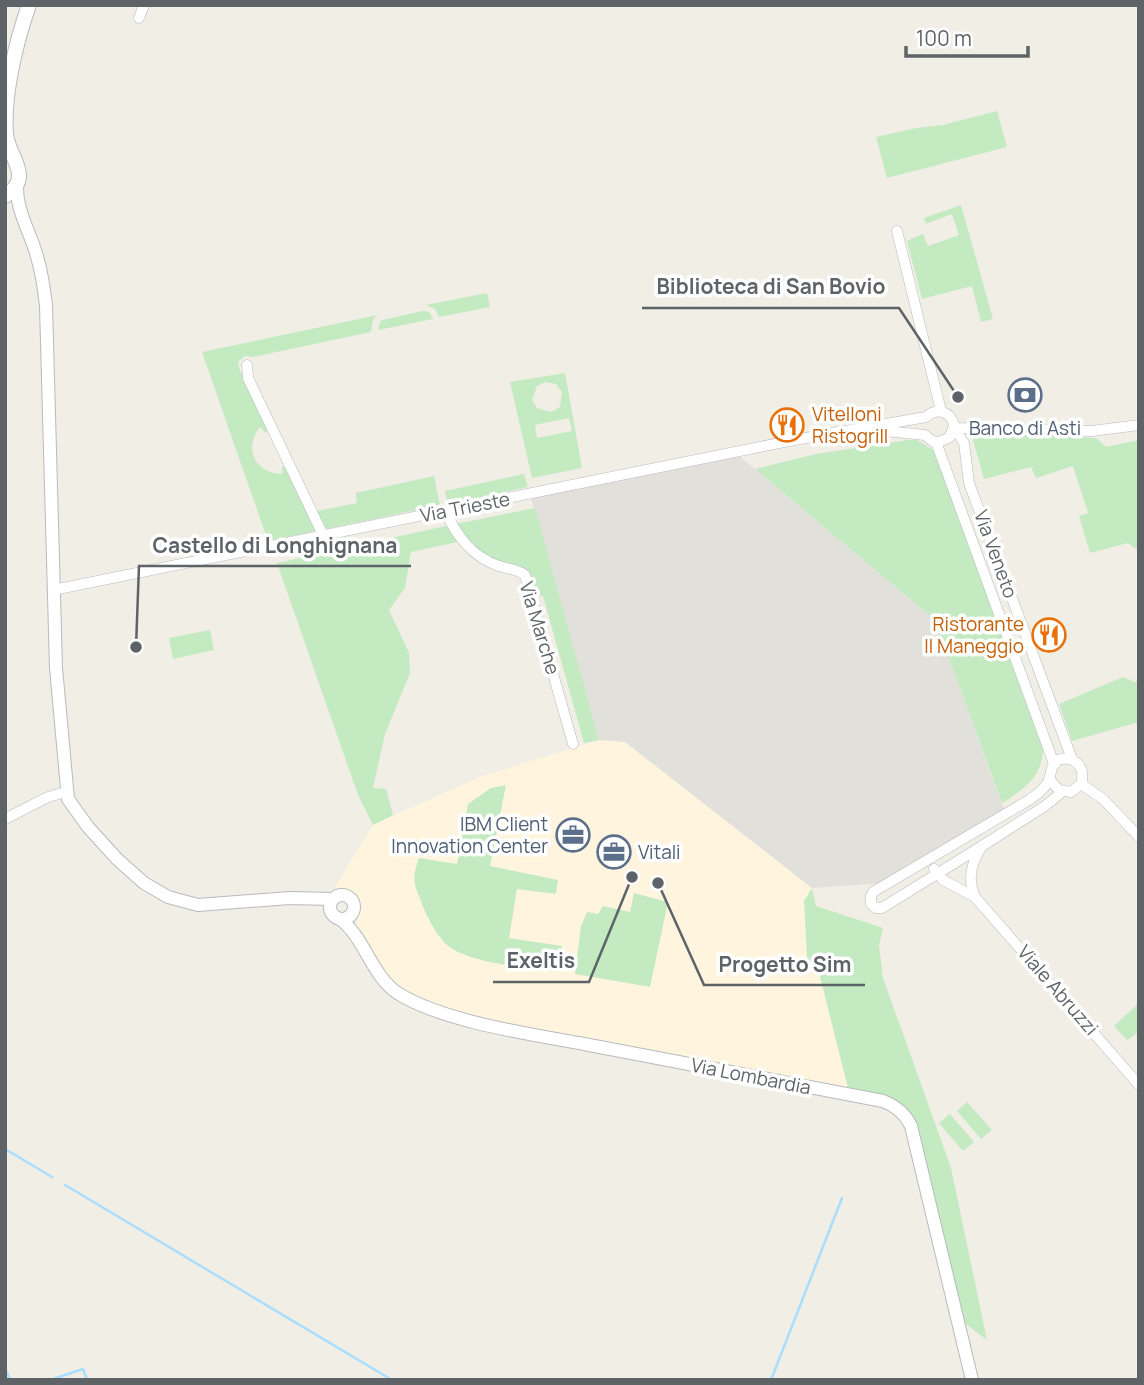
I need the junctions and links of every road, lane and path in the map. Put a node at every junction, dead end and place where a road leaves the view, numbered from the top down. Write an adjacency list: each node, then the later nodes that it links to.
1 (19, 5): 5 (main road)
2 (29, 5): 6 (main road)
3 (144, 5): 4 (street)
4 (139, 18)
5 (5, 70)
6 (8, 154): 7 (main road)
7 (17, 185): 8 (main road); 10 (street)
8 (5, 196)
9 (5, 203): 10 (street)
10 (22, 217): 22 (street)
11 (897, 231): 13 (street)
12 (247, 365): 21 (street)
13 (941, 411): 14 (street); 16 (street)
14 (926, 417): 17 (street); 18 (street)
15 (1139, 425): 16 (street)
16 (954, 428): 19 (street); 24 (street, Via Veneto)
17 (835, 432): 18 (street); 20 (street, Via Trieste)
18 (925, 435): 19 (street)
19 (936, 442): 25 (street, Via Veneto)
20 (445, 512): 21 (street, Via Trieste); 23 (street, Via Marche)
21 (323, 535): 22 (street, Via Trieste)
22 (53, 590): 28 (street)
23 (573, 744)
24 (1072, 760): 25 (street); 27 (street)
25 (1054, 764): 26 (street)
26 (1050, 780): 29 (street); 33 (street)
27 (1081, 784): 29 (street); 31 (street)
28 (66, 792): 30 (street); 36 (street)
29 (1062, 792): 32 (street)
30 (5, 819)
31 (1139, 837)
32 (982, 846): 34 (street); 35 (street)
33 (931, 858): 34 (street); 34 (street)
34 (937, 874): 35 (street, Viale Abruzzi)
35 (975, 897): 38 (street, Viale Abruzzi)
36 (331, 903): 37 (street, Via Lombardia); 37 (street, Via Lombardia)
37 (346, 917): 39 (street, Via Lombardia)
38 (1139, 1085)
39 (972, 1380)

